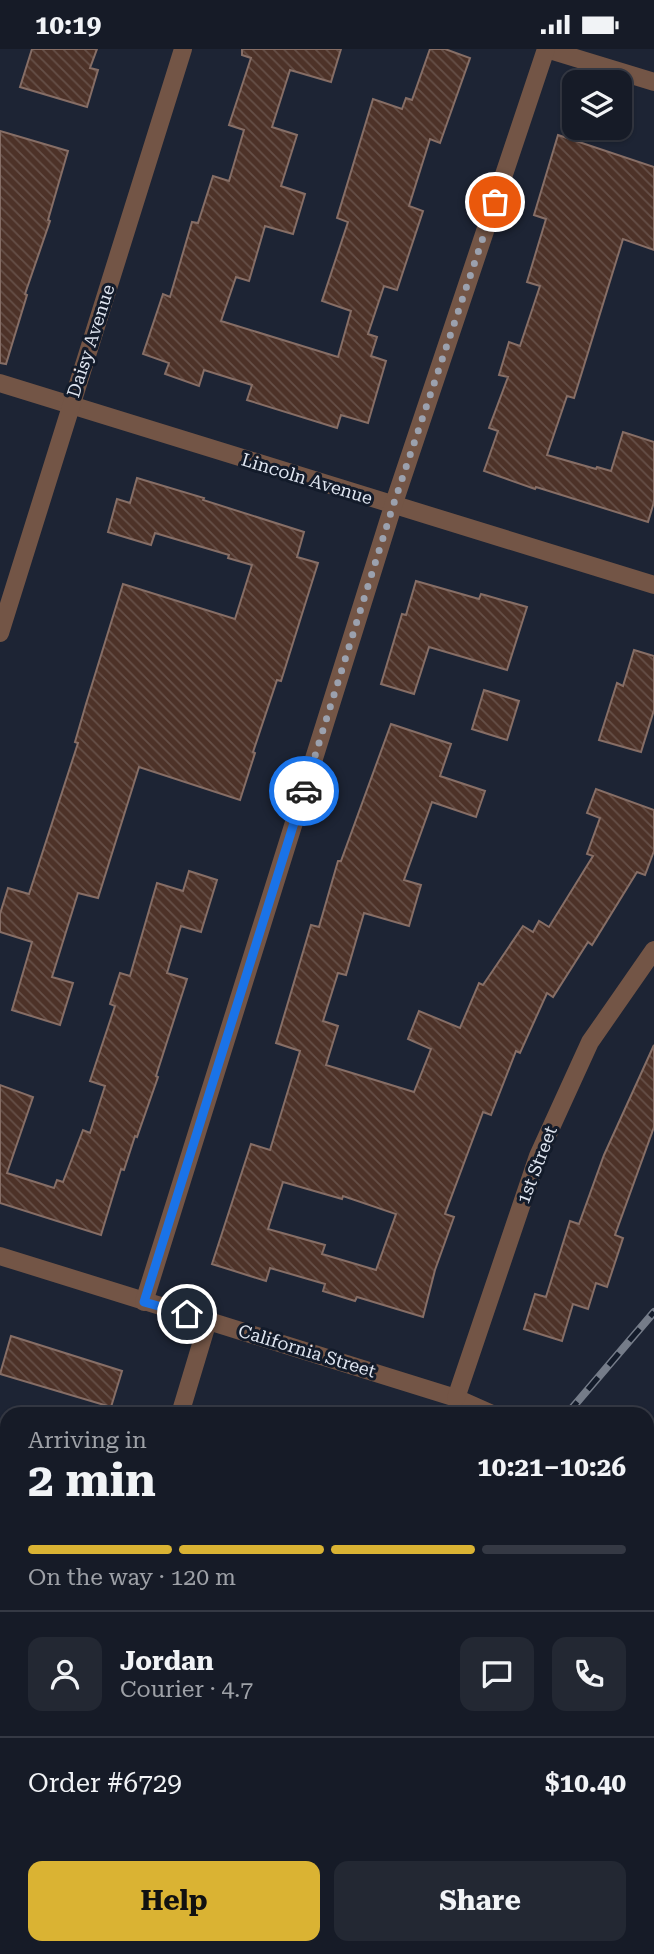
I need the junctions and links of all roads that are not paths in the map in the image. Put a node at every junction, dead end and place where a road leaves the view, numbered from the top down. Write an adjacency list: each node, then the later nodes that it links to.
1 (183, 49): 5 (street, Daisy Avenue)
2 (546, 49): 3 (street); 6 (street)
3 (654, 82)
4 (0, 383): 5 (street, Lincoln Avenue)
5 (70, 406): 6 (street, Lincoln Avenue); 8 (street, Daisy Avenue)
6 (393, 506): 7 (street, Lincoln Avenue); 11 (street)
7 (654, 585)
8 (0, 633)
9 (654, 950): 13 (street, 1st Street)
10 (0, 1256): 11 (street, California Street)
11 (144, 1302): 12 (street, California Street)
12 (208, 1321): 13 (street, California Street); 14 (street)
13 (456, 1398): 15 (street, California Street)
14 (182, 1407)
15 (476, 1407)

